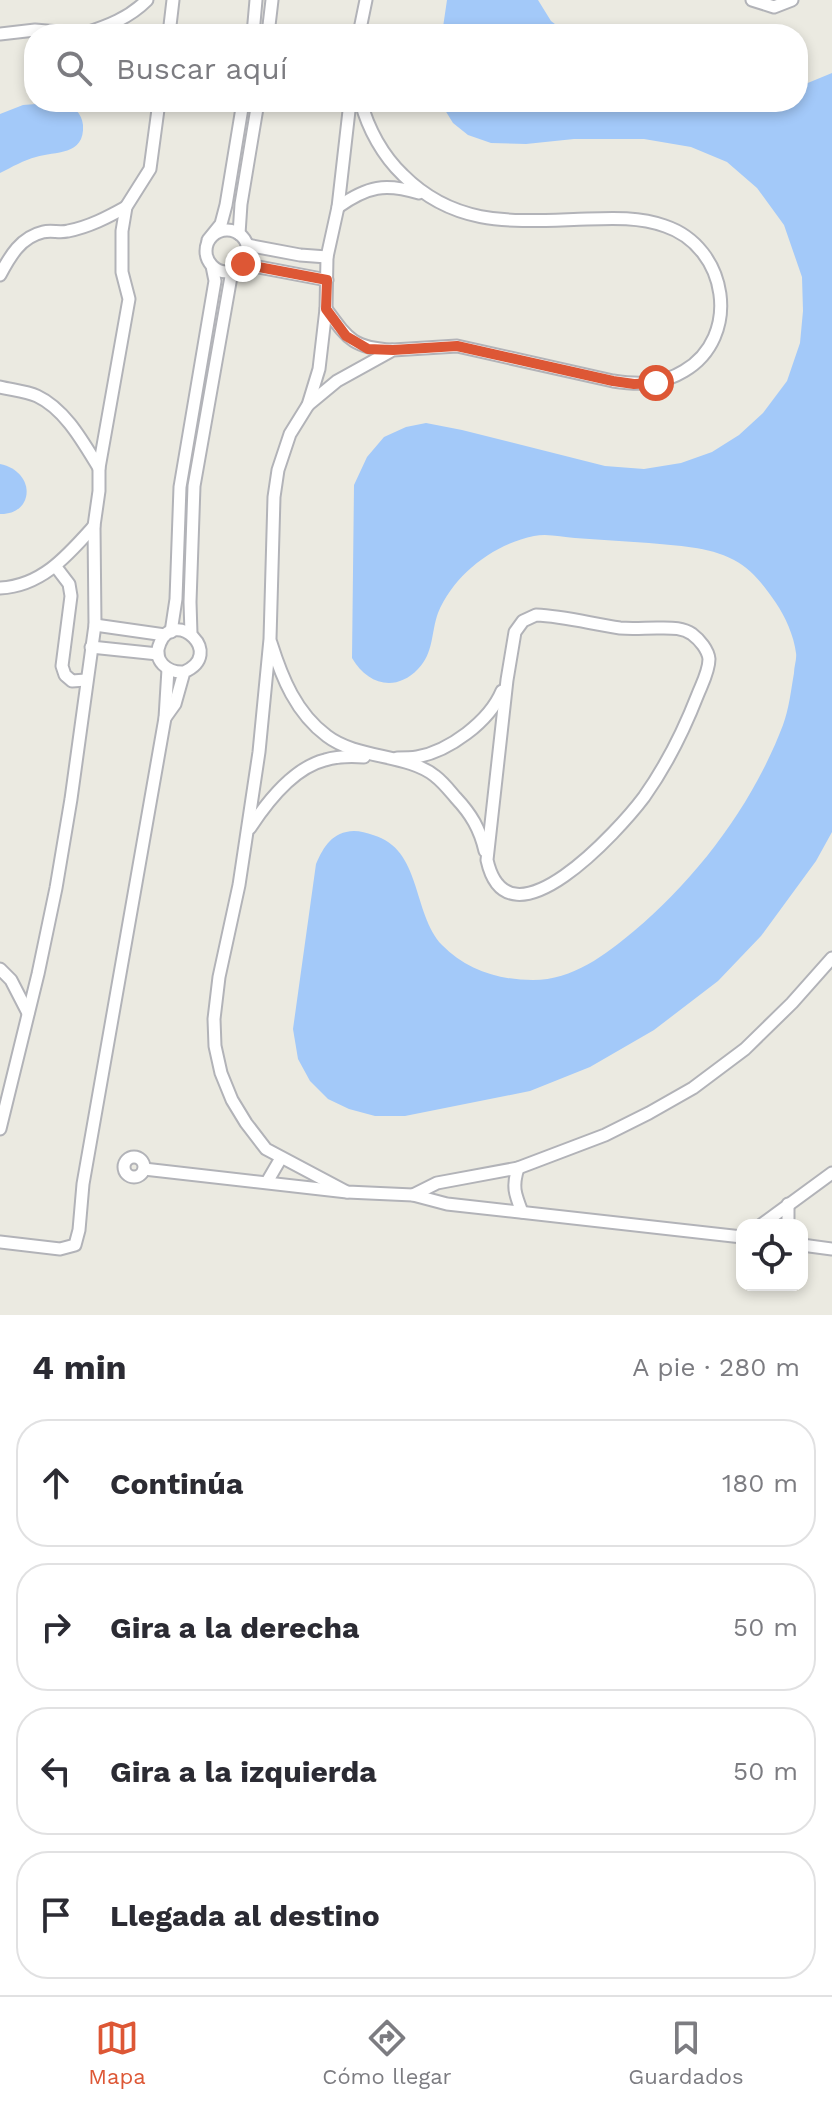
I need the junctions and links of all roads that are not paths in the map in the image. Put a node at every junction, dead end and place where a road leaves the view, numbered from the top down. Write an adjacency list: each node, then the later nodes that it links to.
1 (147, 0): 8 (street)
2 (173, 0): 9 (street)
3 (256, 0): 10 (street)
4 (272, 0): 11 (street)
5 (366, 0): 12 (street)
6 (752, 0): 7 (street)
7 (792, 0)
8 (113, 24)
9 (170, 24)
10 (254, 24)
11 (269, 24)
12 (361, 24)
13 (24, 31): 14 (street)
14 (0, 34)
15 (157, 112): 21 (street)
16 (241, 112): 24 (street)
17 (256, 112): 23 (street)
18 (349, 112): 22 (street)
19 (364, 112): 20 (street)
20 (431, 197): 22 (street); 33 (street)
21 (126, 207): 30 (street); 36 (street)
22 (338, 207): 26 (street)
23 (239, 234): 24 (street); 25 (street)
24 (208, 240): 28 (street)
25 (247, 245): 26 (street); 27 (street)
26 (327, 257): 31 (street)
27 (243, 264): 29 (street); 31 (street)
28 (212, 266): 29 (street); 43 (street)
29 (232, 271): 44 (street)
30 (0, 275)
31 (327, 280): 32 (street)
32 (326, 309): 33 (street); 35 (street)
33 (393, 350): 35 (street)
34 (0, 387): 37 (street)
35 (308, 405): 45 (street)
36 (106, 429): 37 (street); 38 (street)
37 (80, 438): 38 (street)
38 (99, 468): 39 (street)
39 (94, 526): 40 (street); 42 (street)
40 (56, 567): 41 (street); 50 (street)
41 (0, 588)
42 (95, 625): 43 (street); 46 (street)
43 (168, 634): 44 (street); 47 (street)
44 (191, 634): 49 (street)
45 (270, 639): 53 (street); 54 (street)
46 (91, 647): 47 (street); 50 (street)
47 (158, 654): 48 (street)
48 (168, 669): 49 (street); 52 (street)
49 (184, 672): 52 (street)
50 (86, 680): 58 (street)
51 (507, 680): 53 (street); 55 (street); 55 (street)
52 (165, 718): 74 (street)
53 (387, 758): 54 (street); 55 (street)
54 (248, 833): 62 (street)
55 (487, 860)
56 (832, 958): 63 (street)
57 (0, 969): 59 (street)
58 (38, 974): 59 (street); 60 (street)
59 (11, 980): 60 (street)
60 (28, 1013): 61 (street)
61 (0, 1129)
62 (281, 1158): 66 (street); 67 (street)
63 (518, 1168): 68 (street); 70 (street)
64 (144, 1169): 66 (street)
65 (832, 1173): 69 (street)
66 (267, 1182): 67 (street)
67 (347, 1192): 68 (street)
68 (413, 1195): 70 (street)
69 (788, 1204): 71 (street); 72 (street)
70 (522, 1212): 73 (street)
71 (769, 1219)
72 (788, 1219)
73 (736, 1236)
74 (0, 1242)
75 (808, 1246): 76 (street)
76 (832, 1249)

